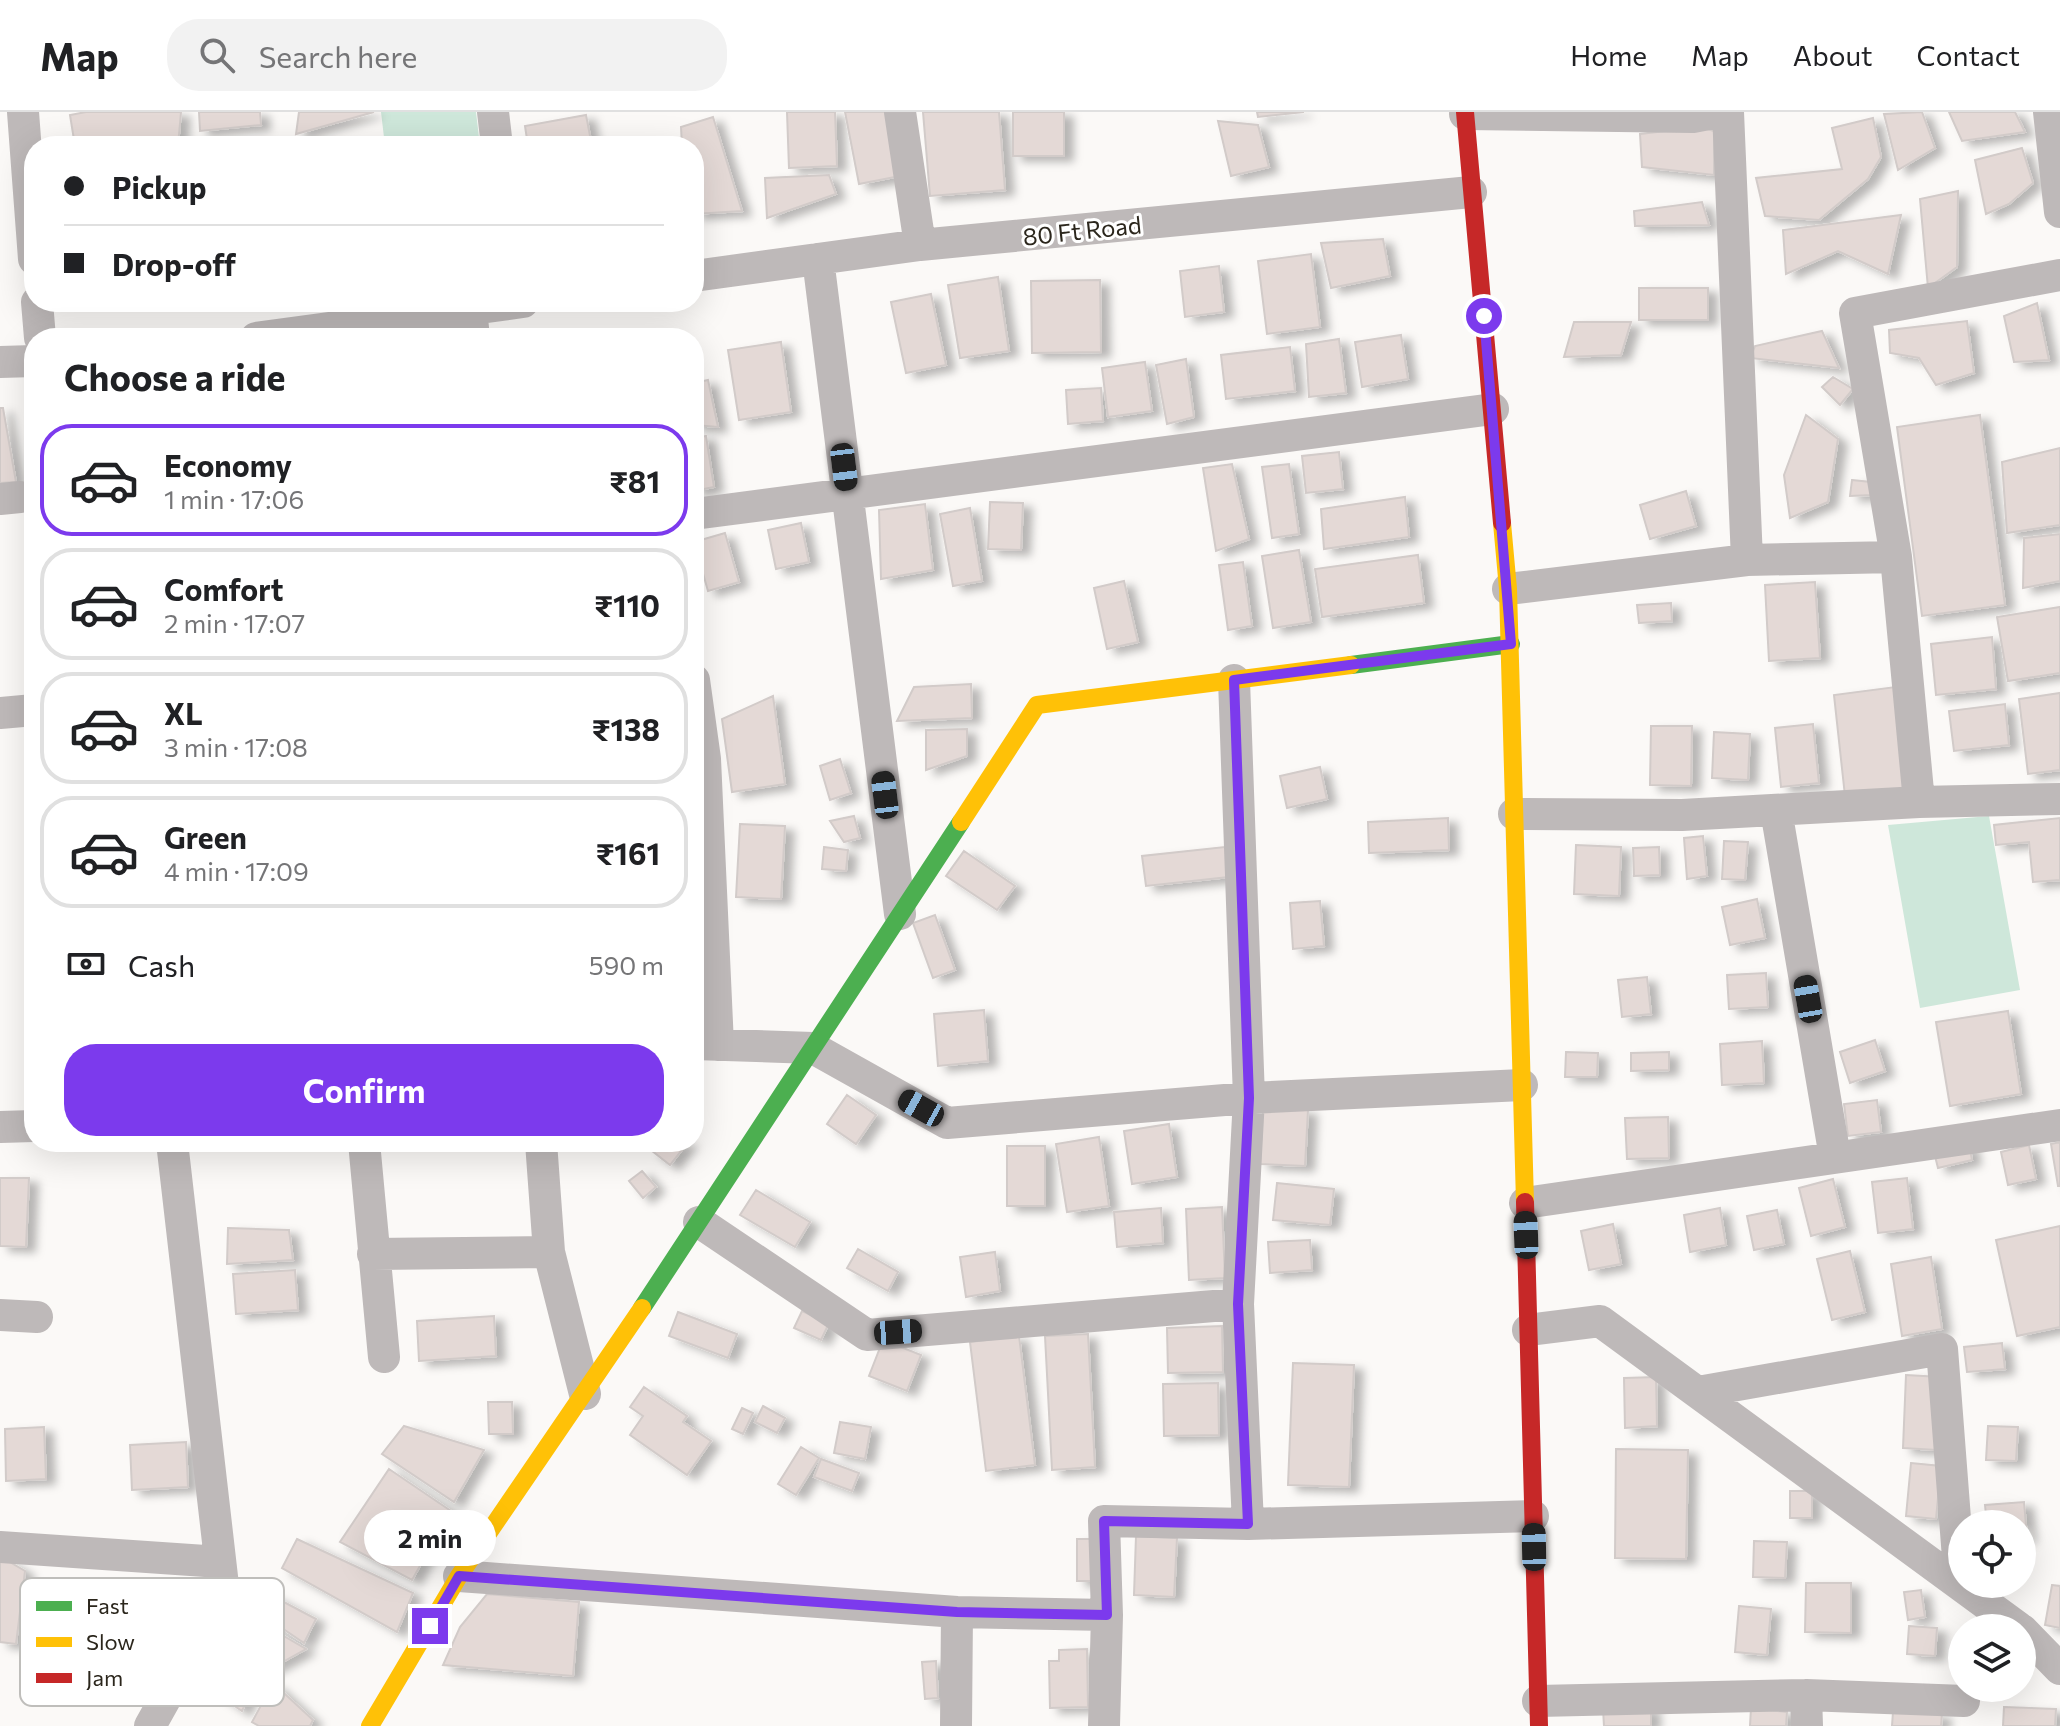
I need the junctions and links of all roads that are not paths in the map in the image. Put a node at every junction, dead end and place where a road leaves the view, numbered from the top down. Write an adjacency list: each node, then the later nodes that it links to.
1 (23, 112): 8 (street)
2 (493, 112): 9 (street)
3 (900, 112): 12 (street)
4 (1719, 112): 7 (street)
5 (1728, 112): 25 (street)
6 (2049, 112): 11 (street)
7 (1465, 113): 10 (street)
8 (25, 136)
9 (496, 136)
10 (1471, 192): 12 (street, 80 Ft Road); 21 (street)
11 (2060, 212)
12 (920, 245): 13 (street, 80 Ft Road)
13 (818, 259): 14 (street, 80 Ft Road); 22 (street)
14 (704, 275)
15 (2060, 275): 24 (street)
16 (496, 312): 17 (street)
17 (472, 323): 18 (street)
18 (402, 328)
19 (24, 361): 20 (street)
20 (0, 362)
21 (1493, 409): 22 (street); 26 (street)
22 (848, 496): 23 (street); 37 (street)
23 (704, 513)
24 (1896, 557): 25 (street); 34 (street)
25 (1747, 560): 26 (street)
26 (1508, 589): 27 (street)
27 (1511, 644): 28 (street); 36 (street)
28 (1234, 680): 37 (street); 42 (street)
29 (24, 711): 30 (street)
30 (0, 713)
31 (704, 752): 32 (street)
32 (704, 774)
33 (2060, 799): 34 (street)
34 (1919, 802): 35 (street)
35 (1776, 810): 36 (street); 49 (street)
36 (1514, 814): 41 (street)
37 (900, 914): 40 (street)
38 (704, 954): 39 (street)
39 (706, 1044): 40 (street)
40 (813, 1048): 42 (street); 51 (street)
41 (1522, 1085): 42 (street); 50 (street)
42 (1249, 1098): 54 (street)
43 (2060, 1125): 49 (street)
44 (24, 1126): 45 (street)
45 (0, 1127)
46 (173, 1152): 65 (street)
47 (365, 1152): 53 (street)
48 (542, 1152): 52 (street)
49 (1835, 1157): 50 (street)
50 (1525, 1203): 57 (street)
51 (699, 1222): 54 (street); 60 (street)
52 (549, 1252): 53 (street); 60 (street)
53 (373, 1254): 58 (street)
54 (1238, 1304): 63 (street)
55 (0, 1315): 56 (street)
56 (37, 1317)
57 (1528, 1330): 59 (street); 62 (street)
58 (384, 1357)
59 (1698, 1392): 61 (street); 66 (street)
60 (585, 1394): 67 (street)
61 (1954, 1510)
62 (1533, 1516): 63 (street); 78 (street)
63 (1248, 1524): 72 (street)
64 (0, 1547): 65 (street)
65 (220, 1562): 68 (street)
66 (1948, 1575)
67 (459, 1576): 70 (street); 80 (street)
68 (222, 1578)
69 (1977, 1598): 71 (street)
70 (957, 1612): 72 (street); 81 (street)
71 (1996, 1614)
72 (1107, 1615): 82 (street)
73 (2036, 1648): 74 (street)
74 (2060, 1669)
75 (1964, 1705): 77 (street)
76 (161, 1706): 79 (street)
77 (1806, 1710): 78 (street)
78 (1539, 1714)
79 (150, 1726)
80 (370, 1726)
81 (956, 1726)
82 (1104, 1726)

